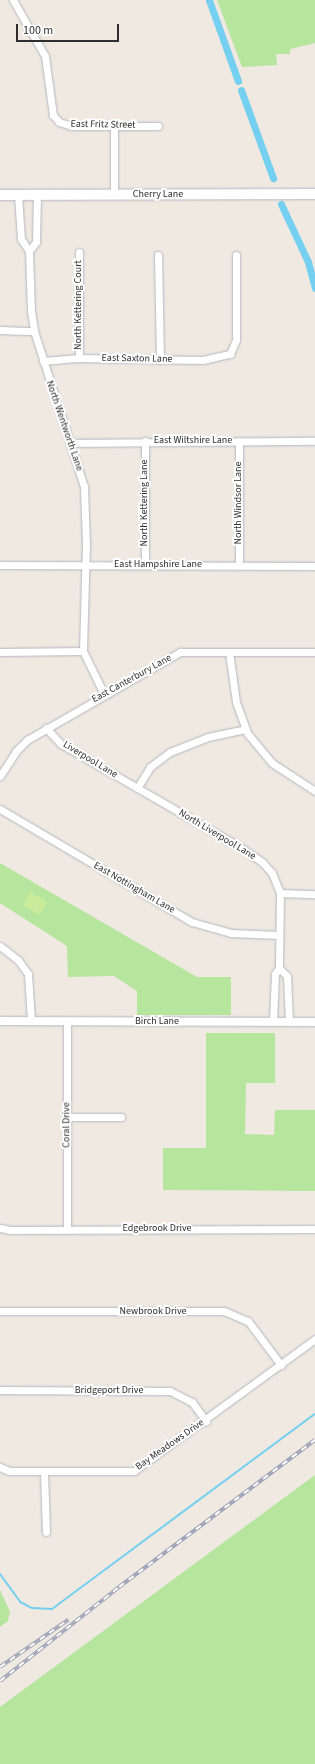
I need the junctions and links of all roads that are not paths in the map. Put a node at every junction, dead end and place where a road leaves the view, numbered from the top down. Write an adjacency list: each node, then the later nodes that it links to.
1 (13, 0): 2 (street, East Fritz Street)
2 (114, 126): 3 (street, East Fritz Street); 8 (street)
3 (158, 126)
4 (315, 194): 8 (main road, Cherry Lane)
5 (0, 195): 6 (main road, Cherry Lane)
6 (18, 195): 7 (main road, Cherry Lane); 9 (street, North Wentworth Lane)
7 (37, 195): 8 (main road, Cherry Lane); 9 (street, North Wentworth Lane)
8 (114, 195)
9 (29, 250): 14 (street, North Wentworth Lane)
10 (79, 252): 15 (street, North Kettering Court)
11 (158, 255): 16 (street)
12 (236, 255): 16 (street, East Saxton Lane)
13 (0, 330): 14 (street)
14 (34, 331): 17 (street, North Wentworth Lane)
15 (79, 358): 16 (street, East Saxton Lane); 17 (street, East Saxton Lane)
16 (160, 360)
17 (43, 361): 21 (street, North Wentworth Lane)
18 (145, 441): 19 (street, East Wiltshire Lane); 21 (street, East Wiltshire Lane); 24 (street, North Kettering Lane)
19 (239, 441): 20 (street, East Wiltshire Lane); 25 (street, North Windsor Lane)
20 (315, 441)
21 (71, 443): 23 (street, North Wentworth Lane)
22 (0, 565): 23 (street, East Hampshire Lane)
23 (85, 565): 24 (street, East Hampshire Lane); 27 (street, North Wentworth Lane)
24 (145, 565): 25 (street, East Hampshire Lane)
25 (239, 565): 26 (street, East Hampshire Lane)
26 (315, 566)
27 (83, 651): 28 (street); 31 (street, North Wentworth Lane)
28 (0, 652)
29 (229, 652): 30 (street, East Canterbury Lane); 31 (street, East Canterbury Lane); 33 (street)
30 (315, 652)
31 (104, 694): 32 (street, East Canterbury Lane)
32 (46, 728): 34 (street, East Canterbury Lane); 35 (street, Liverpool Lane)
33 (245, 729): 35 (street); 36 (street)
34 (0, 776)
35 (137, 788): 38 (street, North Liverpool Lane)
36 (315, 791)
37 (0, 809): 40 (street, East Nottingham Lane)
38 (280, 893): 39 (street); 40 (street, North Liverpool Lane)
39 (315, 894)
40 (279, 935): 42 (street, North Liverpool Lane)
41 (0, 946): 43 (street)
42 (279, 968): 46 (street, North Liverpool Lane); 47 (street, North Liverpool Lane)
43 (31, 1021): 44 (street, Birch Lane); 45 (street, Birch Lane)
44 (67, 1021): 46 (street, Birch Lane); 50 (street, Coral Drive)
45 (0, 1022)
46 (273, 1022): 47 (street, Birch Lane)
47 (289, 1022): 48 (street, Birch Lane)
48 (315, 1022)
49 (120, 1116): 50 (street)
50 (67, 1117): 52 (street, Coral Drive)
51 (0, 1228): 52 (street, Edgebrook Drive)
52 (67, 1229): 53 (street, Edgebrook Drive)
53 (315, 1229)
54 (0, 1311): 56 (street, Newbrook Drive)
55 (315, 1339): 56 (street, Bay Meadows Drive)
56 (281, 1365): 58 (street, Bay Meadows Drive)
57 (0, 1390): 58 (street, Bridgeport Drive)
58 (206, 1421): 60 (street, Bay Meadows Drive)
59 (0, 1467): 60 (street, Bay Meadows Drive)
60 (44, 1472): 61 (street)
61 (46, 1532)

